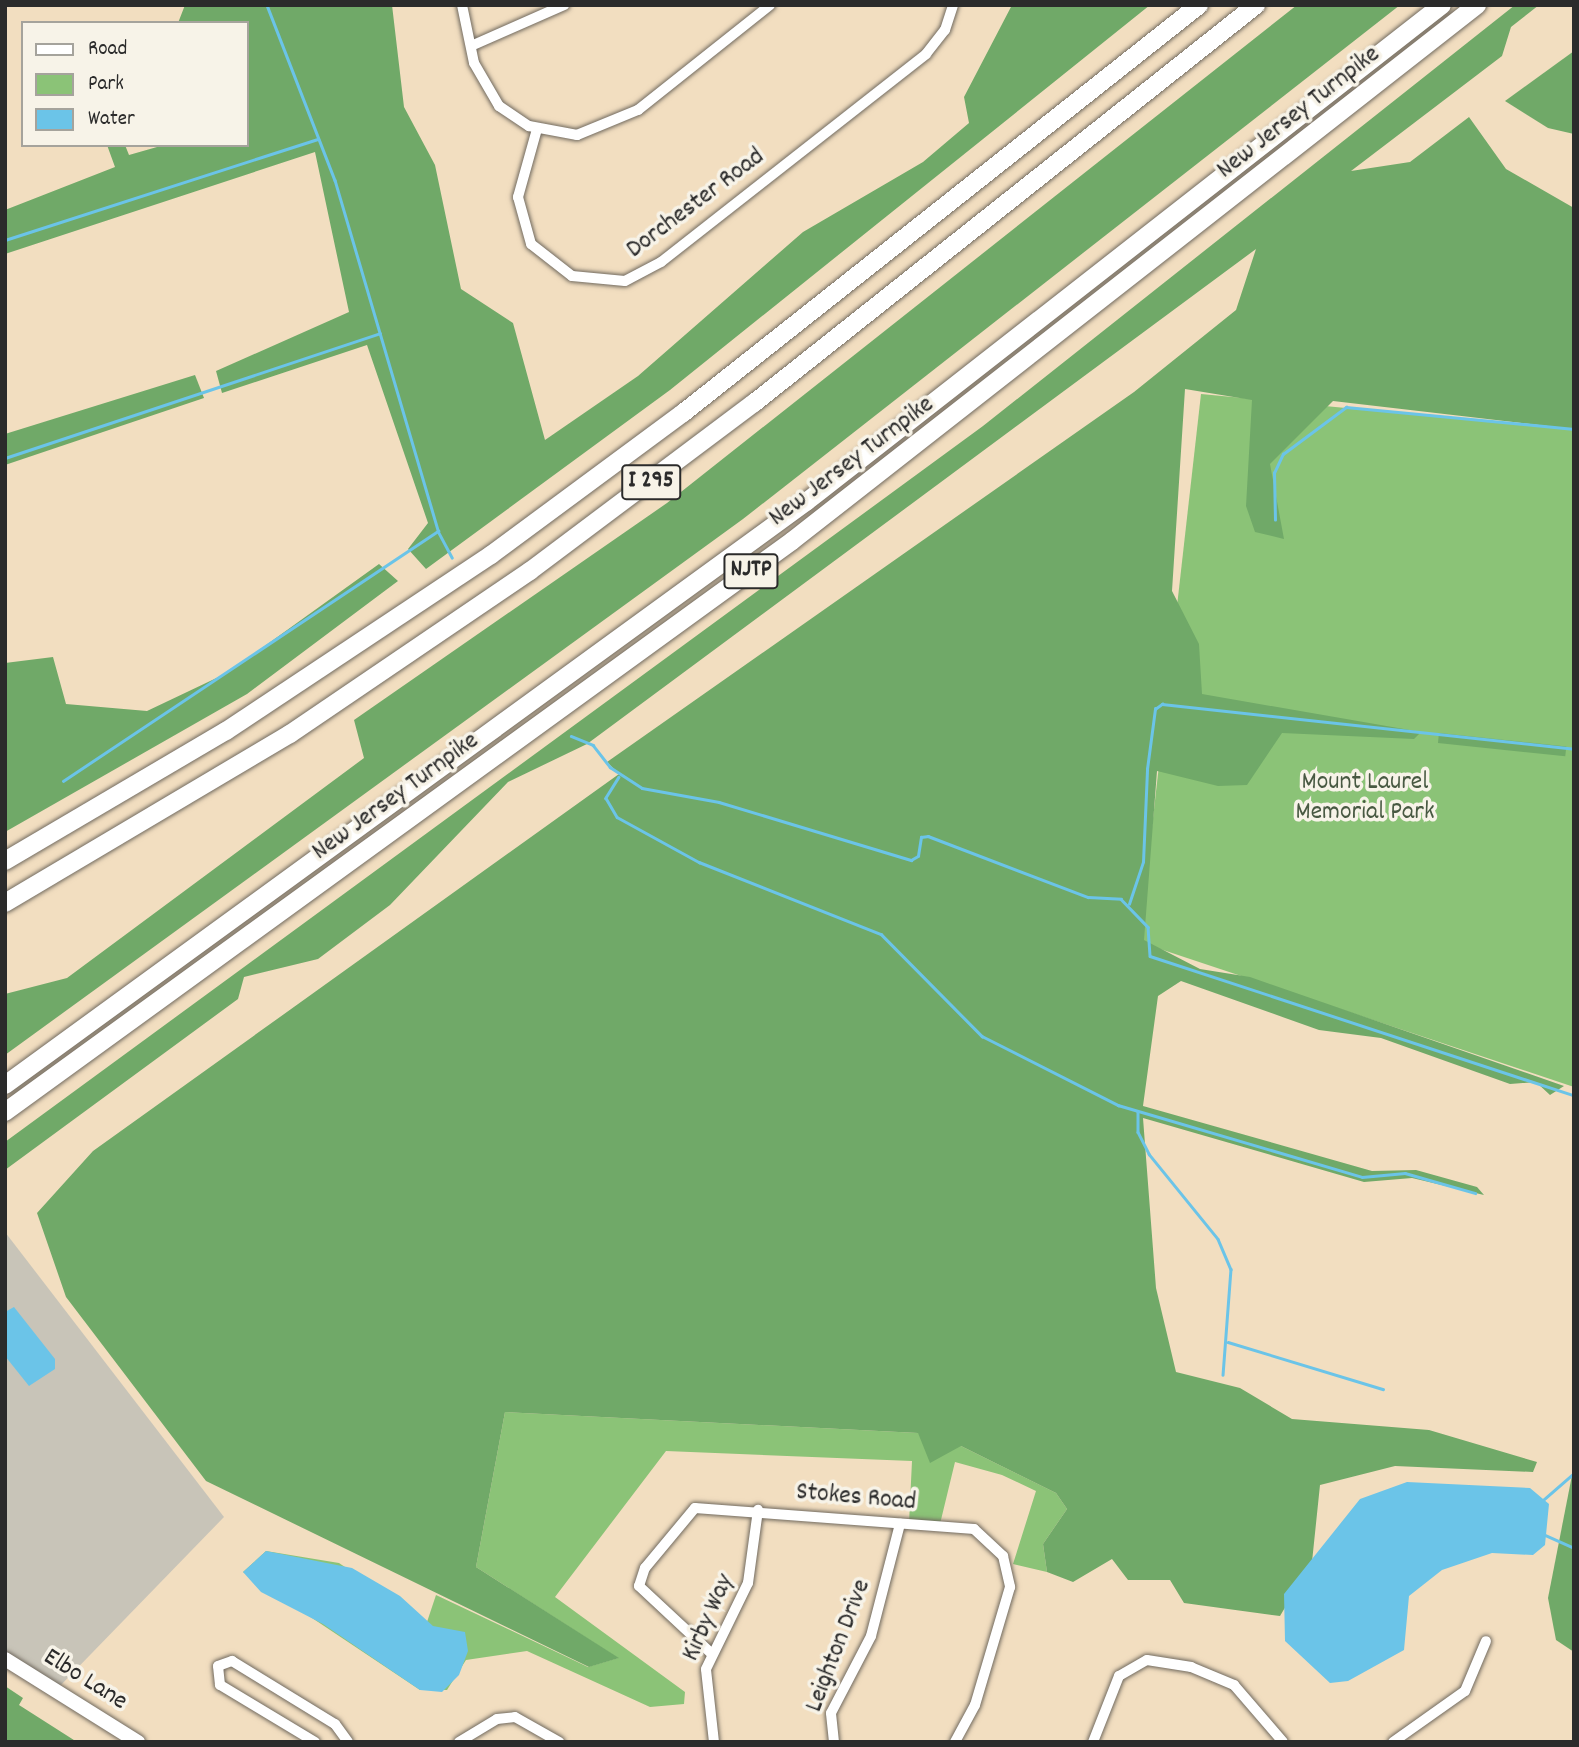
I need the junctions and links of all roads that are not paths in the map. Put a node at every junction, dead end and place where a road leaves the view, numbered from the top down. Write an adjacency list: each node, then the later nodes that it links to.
1 (462, 5): 9 (street)
2 (564, 5): 9 (street)
3 (770, 5): 10 (street)
4 (953, 5): 10 (street, Dorchester Road)
5 (1199, 5): 11 (highway, I 295)
6 (1256, 5): 12 (highway, I 295)
7 (1442, 5): 13 (highway, New Jersey Turnpike / NJTP)
8 (1477, 5): 14 (highway, New Jersey Turnpike / NJTP)
9 (471, 46): 10 (street)
10 (537, 129)
11 (5, 861)
12 (5, 903)
13 (5, 1085)
14 (5, 1112)
15 (758, 1510): 16 (street, Stokes Road); 18 (street, Kirby Way); 18 (street, Stokes Road)
16 (900, 1524): 26 (street, Leighton Drive); 27 (street, Stokes Road)
17 (1486, 1641): 30 (street)
18 (712, 1654): 25 (street, Kirby Way)
19 (5, 1659): 20 (street, Elbo Lane)
20 (138, 1742)
21 (315, 1742): 22 (street)
22 (348, 1742)
23 (459, 1742): 24 (street)
24 (559, 1742)
25 (714, 1742)
26 (834, 1742)
27 (955, 1742)
28 (1093, 1742): 29 (street)
29 (1283, 1742)
30 (1393, 1742)

